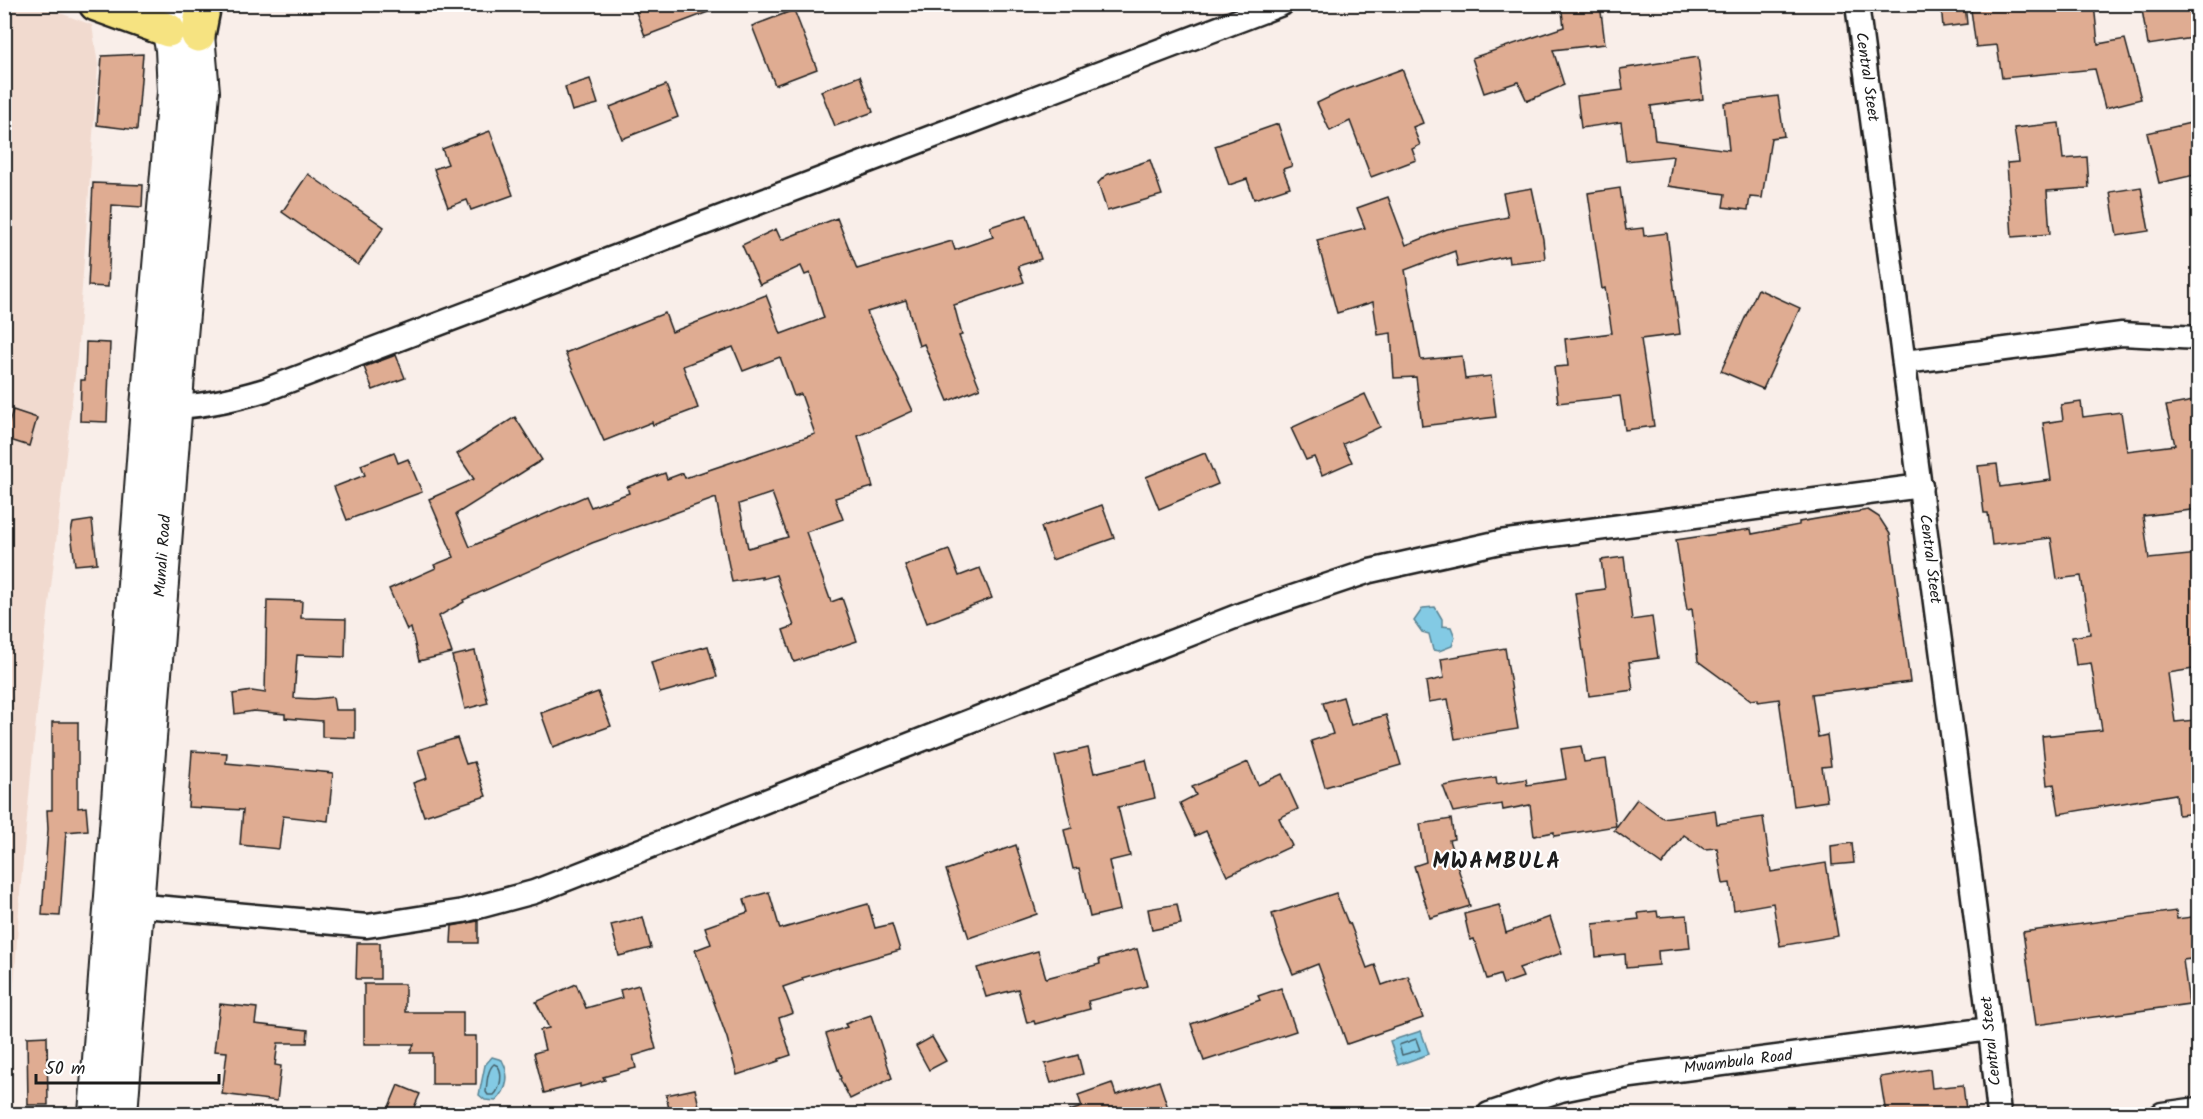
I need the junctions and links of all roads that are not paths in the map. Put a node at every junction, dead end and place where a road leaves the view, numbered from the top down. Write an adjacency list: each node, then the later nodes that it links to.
1 (96, 4): 4 (main road)
2 (1282, 4): 7 (street)
3 (1857, 4): 6 (street, Central Steet)
4 (184, 21): 7 (main road, Munali Road)
5 (2199, 338): 6 (street)
6 (1905, 362): 8 (street, Central Steet)
7 (161, 407): 9 (main road, Munali Road)
8 (1921, 486): 9 (street); 10 (street, Central Steet)
9 (124, 904): 12 (main road, Munali Road); 13 (main road, Munali Road)
10 (1990, 1029): 14 (street, Mwambula Road); 15 (street, Central Steet)
11 (2199, 1108): 16 (street)
12 (95, 1114)
13 (121, 1114)
14 (1489, 1114)
15 (1999, 1114)
16 (2162, 1114)

